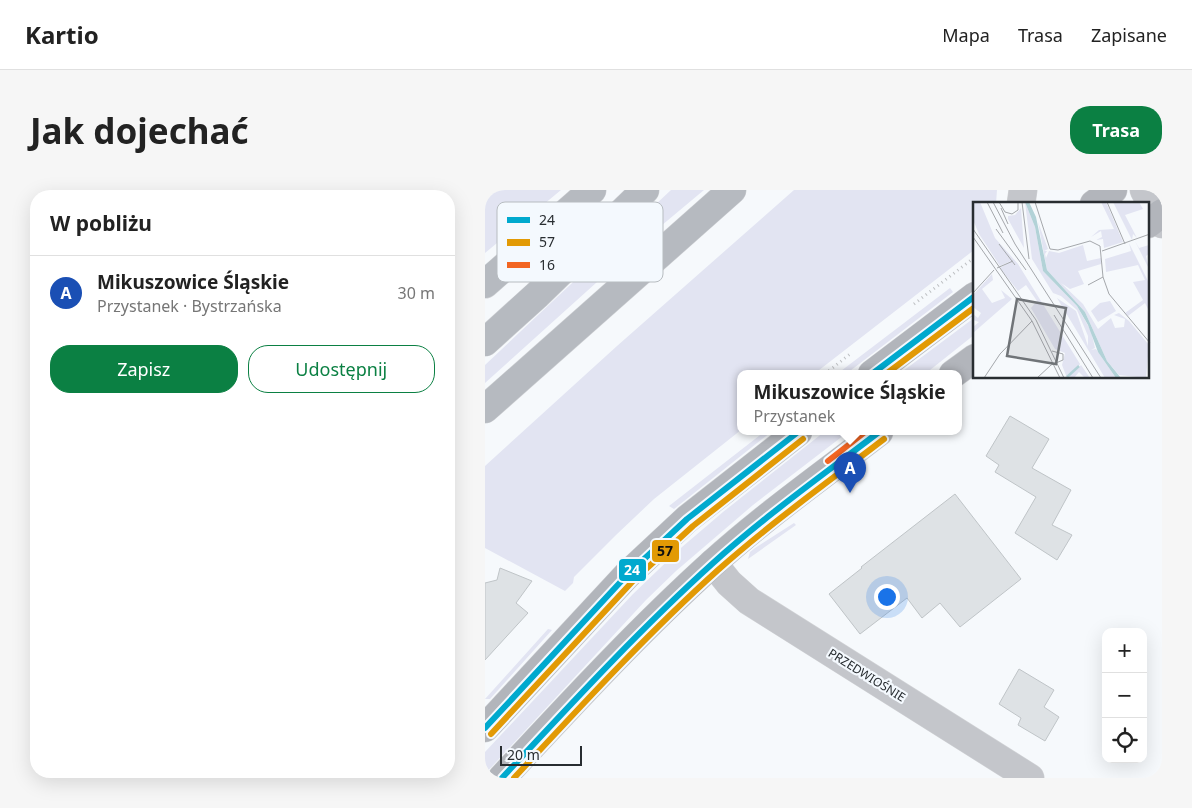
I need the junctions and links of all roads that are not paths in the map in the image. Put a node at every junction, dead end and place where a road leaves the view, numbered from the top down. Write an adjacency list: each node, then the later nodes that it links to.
1 (592, 190): 6 (highway)
2 (645, 190): 7 (highway)
3 (732, 190): 10 (highway)
4 (1113, 190): 8 (main road)
5 (1144, 190): 9 (street)
6 (578, 202)
7 (633, 202)
8 (1097, 202)
9 (1157, 219)
10 (663, 251)
11 (497, 273): 14 (highway)
12 (550, 282): 16 (highway)
13 (628, 282): 20 (highway)
14 (485, 284)
15 (973, 298): 18 (main road)
16 (485, 342)
17 (973, 359): 19 (main road)
18 (877, 370)
19 (958, 370)
20 (485, 409)
21 (794, 435): 24 (main road)
22 (875, 435): 23 (main road)
23 (713, 563): 25 (main road); 26 (street, PRZEDWIOŚNIE)
24 (485, 728)
25 (502, 778)
26 (1030, 778)

